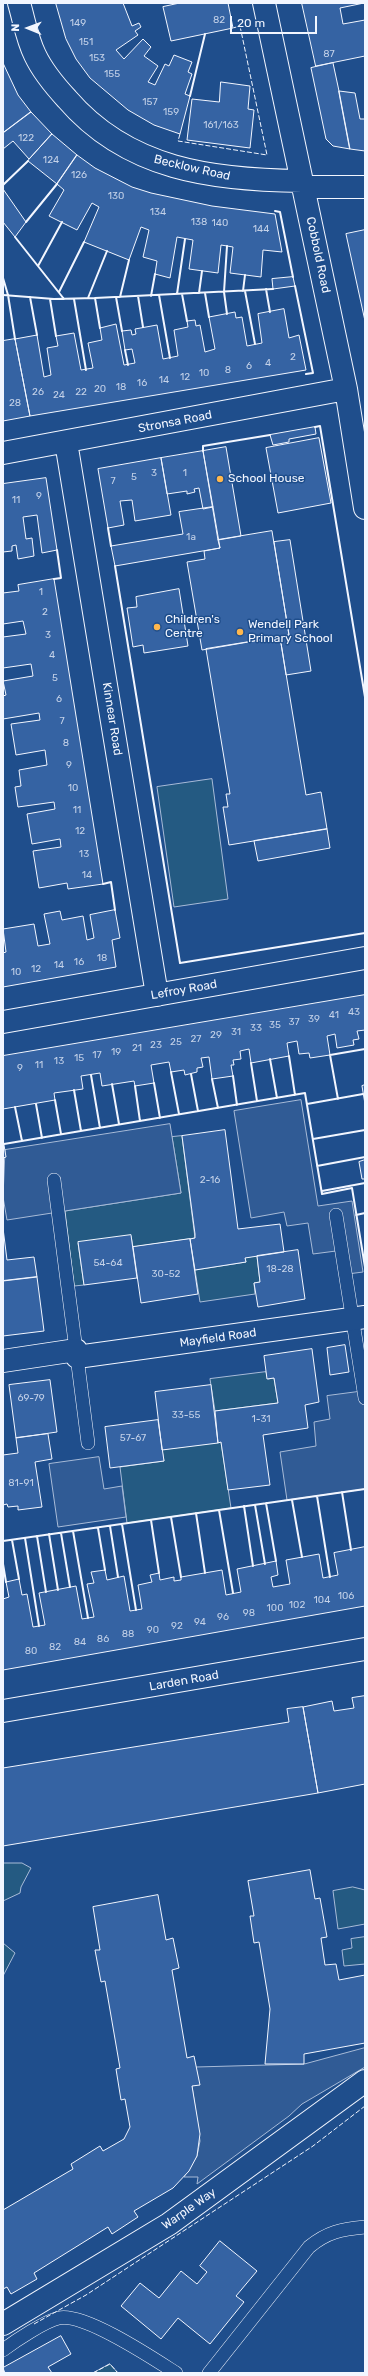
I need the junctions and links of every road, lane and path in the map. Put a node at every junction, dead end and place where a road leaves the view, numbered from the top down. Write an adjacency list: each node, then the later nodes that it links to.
1 (19, 3): 3 (street, Becklow Road)
2 (264, 3): 3 (street, Cobbold Road)
3 (303, 184): 4 (street, Becklow Road); 5 (street, Cobbold Road)
4 (365, 187)
5 (346, 390): 6 (street, Stronsa Road); 8 (street, Cobbold Road)
6 (66, 442): 7 (street, Stronsa Road); 10 (street, Kinnear Road)
7 (3, 453)
8 (365, 508)
9 (365, 958): 10 (street, Lefroy Road)
10 (157, 995): 11 (street, Lefroy Road)
11 (3, 1022)
12 (54, 1180): 15 (lane)
13 (336, 1215): 14 (lane)
14 (359, 1318): 15 (street, Mayfield Road); 17 (lane)
15 (77, 1354): 16 (street, Mayfield Road); 18 (lane)
16 (3, 1361)
17 (365, 1398)
18 (88, 1443)
19 (365, 1649): 20 (street, Larden Road)
20 (3, 1712)
21 (365, 2081): 23 (street, Warple Way)
22 (365, 2227): 26 (lane)
23 (3, 2324)
24 (3, 2350): 25 (lane)
25 (176, 2373)
26 (209, 2373)

